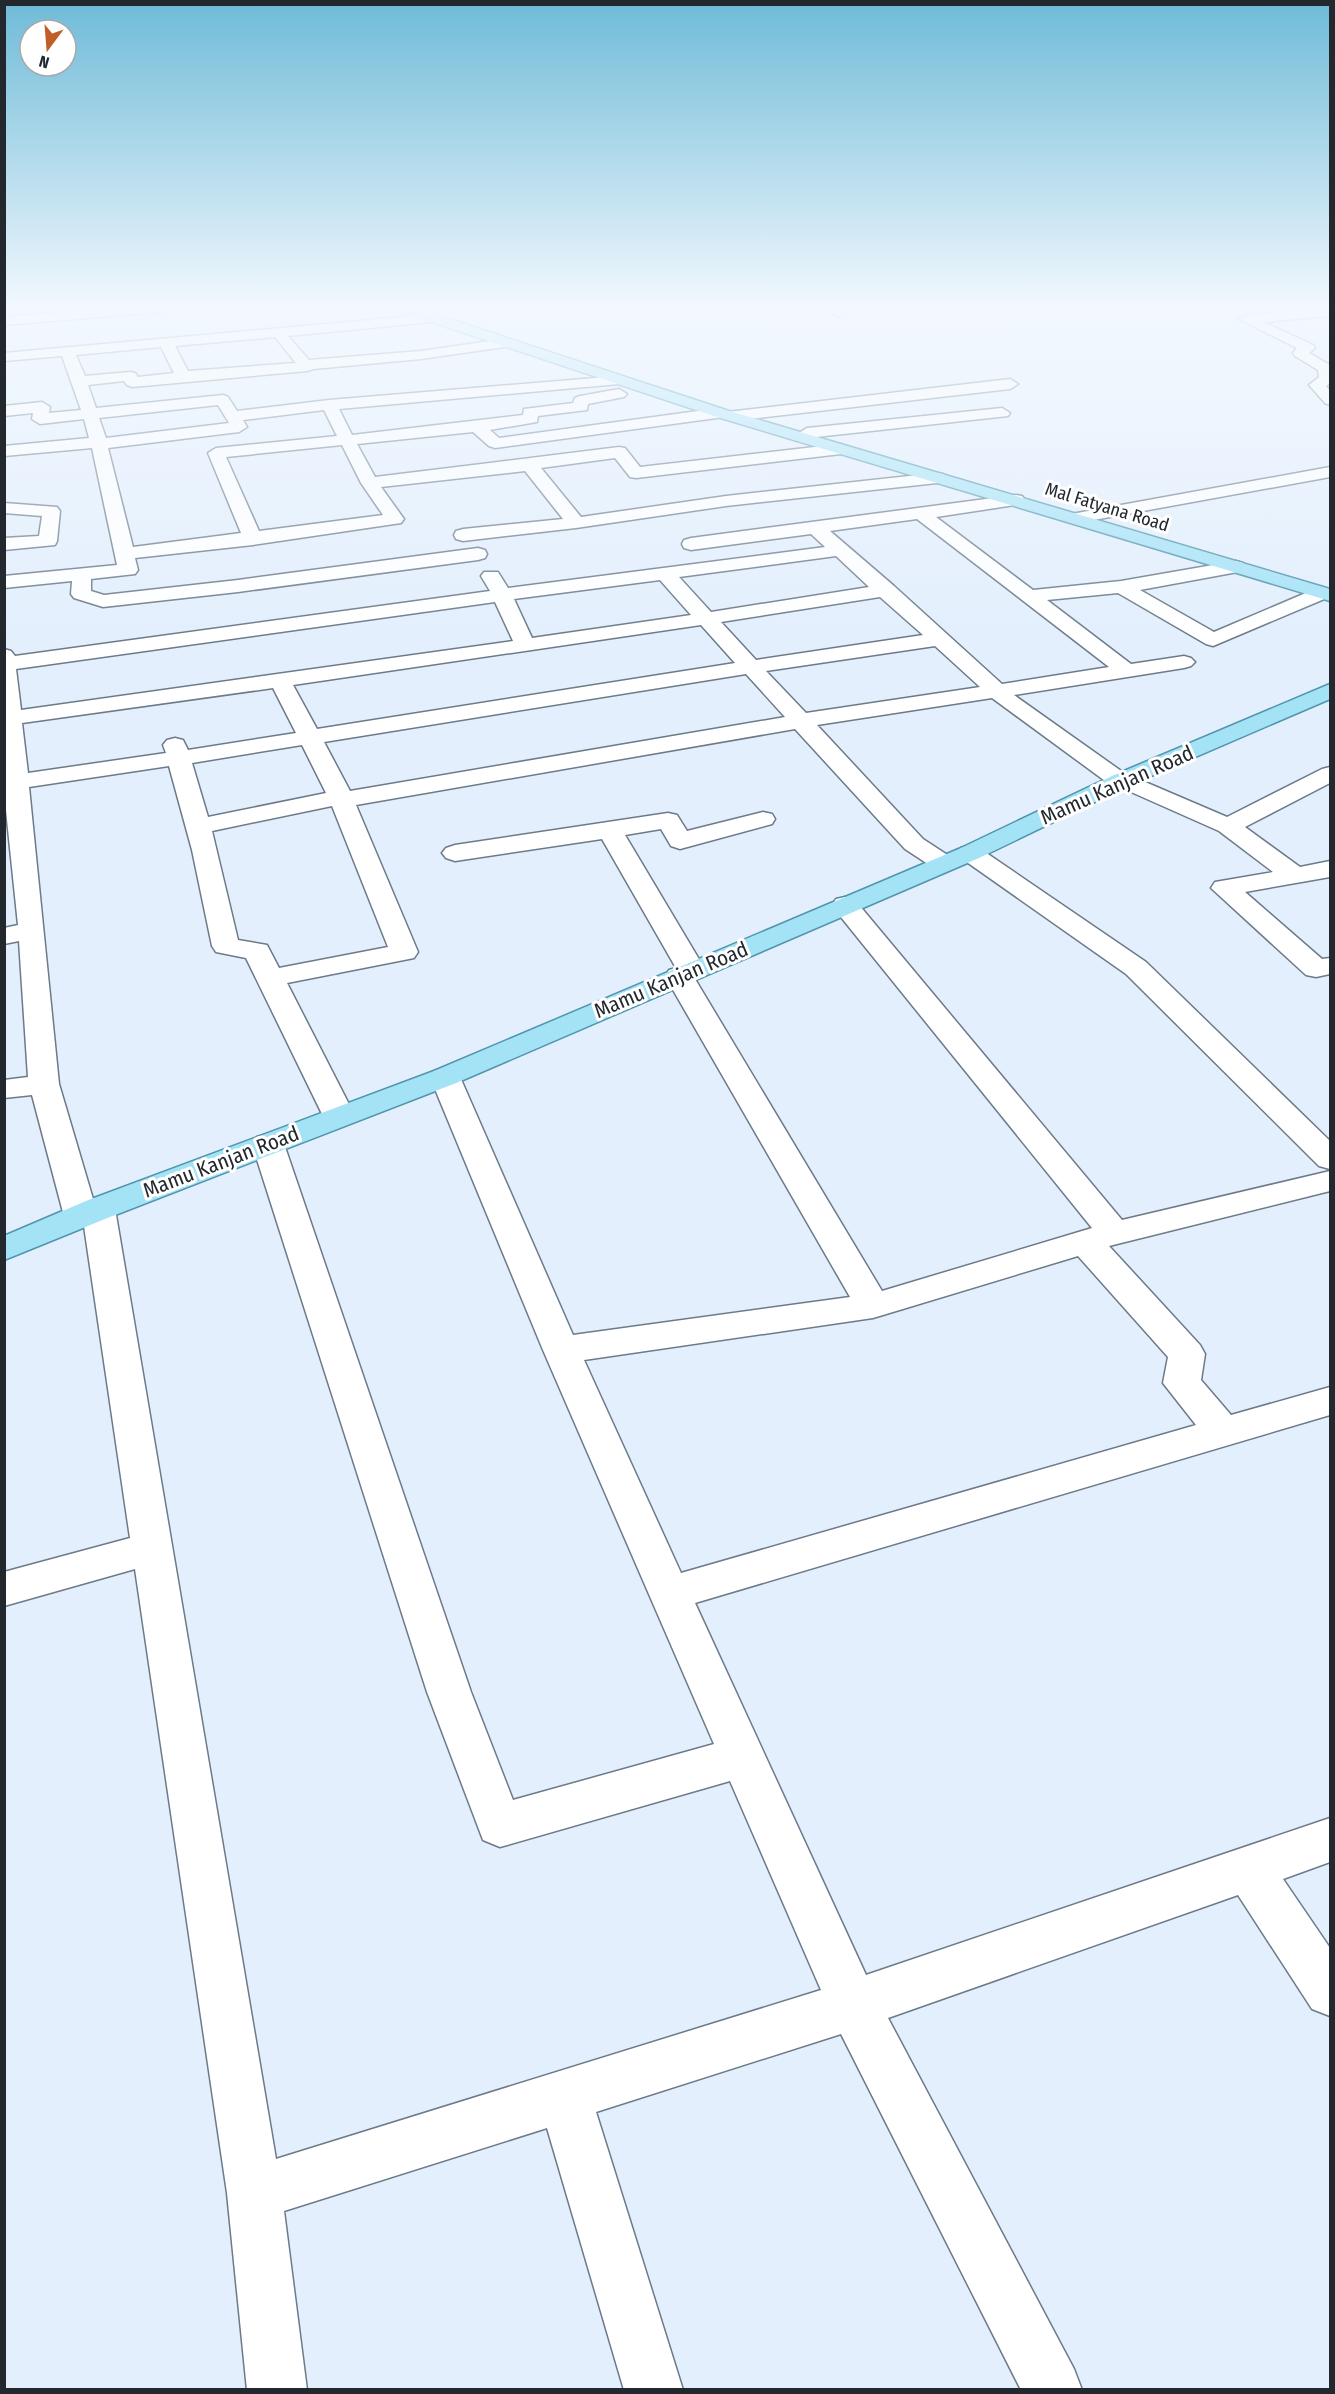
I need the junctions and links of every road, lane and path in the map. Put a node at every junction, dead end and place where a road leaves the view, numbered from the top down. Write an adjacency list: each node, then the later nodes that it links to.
1 (90, 415): 17 (street)
2 (41, 416): 11 (street)
3 (81, 416): 11 (street)
4 (232, 416): 13 (street)
5 (270, 416): 13 (street)
6 (335, 416): 16 (street)
7 (531, 416): 14 (street)
8 (711, 416): 14 (street)
9 (731, 416): 15 (main road, Mal Fatyana Road)
10 (976, 416): 15 (street)
11 (40, 419): 12 (street)
12 (4, 422)
13 (236, 422): 17 (street); 18 (street)
14 (477, 427): 16 (street)
15 (794, 435): 19 (main road, Mal Fatyana Road)
16 (347, 440): 18 (street); 24 (street)
17 (97, 443): 20 (street); 36 (street)
18 (252, 449): 31 (street)
19 (841, 449): 21 (street); 23 (main road, Mal Fatyana Road)
20 (4, 451)
21 (529, 465): 24 (street); 29 (street)
22 (1330, 472): 28 (street)
23 (938, 478): 25 (main road, Mal Fatyana Road); 29 (street)
24 (370, 483): 31 (street)
25 (1016, 500): 27 (street); 28 (main road, Mal Fatyana Road)
26 (4, 508): 32 (street)
27 (921, 514): 30 (street); 47 (street)
28 (1077, 518): 38 (main road, Mal Fatyana Road)
29 (576, 522): 37 (street)
30 (815, 528): 34 (street); 35 (street)
31 (253, 539): 36 (street)
32 (48, 541): 33 (street); 41 (street)
33 (4, 544)
34 (692, 544)
35 (841, 550): 39 (street); 44 (street)
36 (125, 554): 40 (street)
37 (478, 554): 40 (street); 46 (street)
38 (1236, 567): 43 (street); 45 (main road, Mal Fatyana Road)
39 (664, 573): 46 (street); 48 (street)
40 (82, 574): 41 (street)
41 (54, 577): 42 (street)
42 (4, 582)
43 (1121, 587): 47 (street); 50 (street)
44 (887, 590): 48 (street); 49 (street)
45 (1326, 594): 50 (street)
46 (502, 595): 51 (street); 52 (street)
47 (1029, 596): 54 (street)
48 (707, 617): 51 (street); 53 (street)
49 (941, 639): 53 (street); 56 (street)
50 (1213, 640): 54 (street)
51 (525, 645): 55 (street)
52 (5, 659): 58 (street)
53 (750, 665): 59 (street); 60 (street)
54 (1126, 670): 56 (street)
55 (280, 680): 58 (street); 60 (street)
56 (999, 692): 59 (street); 63 (street)
57 (1330, 692): 63 (main road, Mamu Kanjan Road)
58 (12, 718): 64 (street)
59 (801, 721): 65 (street); 73 (street)
60 (310, 739): 61 (street); 65 (street)
61 (177, 752): 64 (street); 67 (street)
62 (1330, 774): 68 (street)
63 (1123, 780): 68 (street); 71 (main road, Mamu Kanjan Road)
64 (11, 783): 72 (street)
65 (341, 798): 67 (street); 81 (street)
66 (763, 819): 69 (street)
67 (199, 826): 81 (street)
68 (1228, 826): 75 (street)
69 (610, 830): 70 (street); 80 (street)
70 (455, 853)
71 (970, 853): 73 (main road, Mamu Kanjan Road); 87 (street)
72 (15, 854): 77 (street)
73 (943, 863): 76 (main road, Mamu Kanjan Road)
74 (1330, 869): 75 (street)
75 (1295, 876): 79 (street)
76 (845, 905): 80 (main road, Mamu Kanjan Road); 90 (street)
77 (32, 931): 78 (street); 83 (street)
78 (4, 936)
79 (1330, 966)
80 (685, 974): 82 (main road, Mamu Kanjan Road); 92 (street)
81 (270, 978): 85 (street)
82 (445, 1077): 85 (main road, Mamu Kanjan Road); 93 (street)
83 (44, 1084): 84 (street); 89 (street)
84 (4, 1089)
85 (339, 1116): 86 (main road, Mamu Kanjan Road)
86 (268, 1144): 89 (main road, Mamu Kanjan Road); 99 (street)
87 (1330, 1159)
88 (1330, 1181): 90 (street)
89 (90, 1213): 91 (main road, Mamu Kanjan Road); 96 (street)
90 (1100, 1238): 92 (street); 95 (street)
91 (4, 1249)
92 (873, 1306): 93 (street)
93 (561, 1350): 98 (street)
94 (1330, 1401): 95 (street)
95 (1223, 1432): 98 (street)
96 (152, 1548): 97 (street); 105 (street)
97 (4, 1589)
98 (670, 1593): 99 (street)
99 (743, 1757): 103 (street)
100 (1330, 1840): 101 (street)
101 (1248, 1868): 102 (street); 103 (street)
102 (1330, 1991)
103 (853, 2005): 104 (street); 108 (street)
104 (564, 2096): 105 (street); 107 (street)
105 (254, 2193): 106 (street)
106 (276, 2390)
107 (654, 2390)
108 (1053, 2390)

